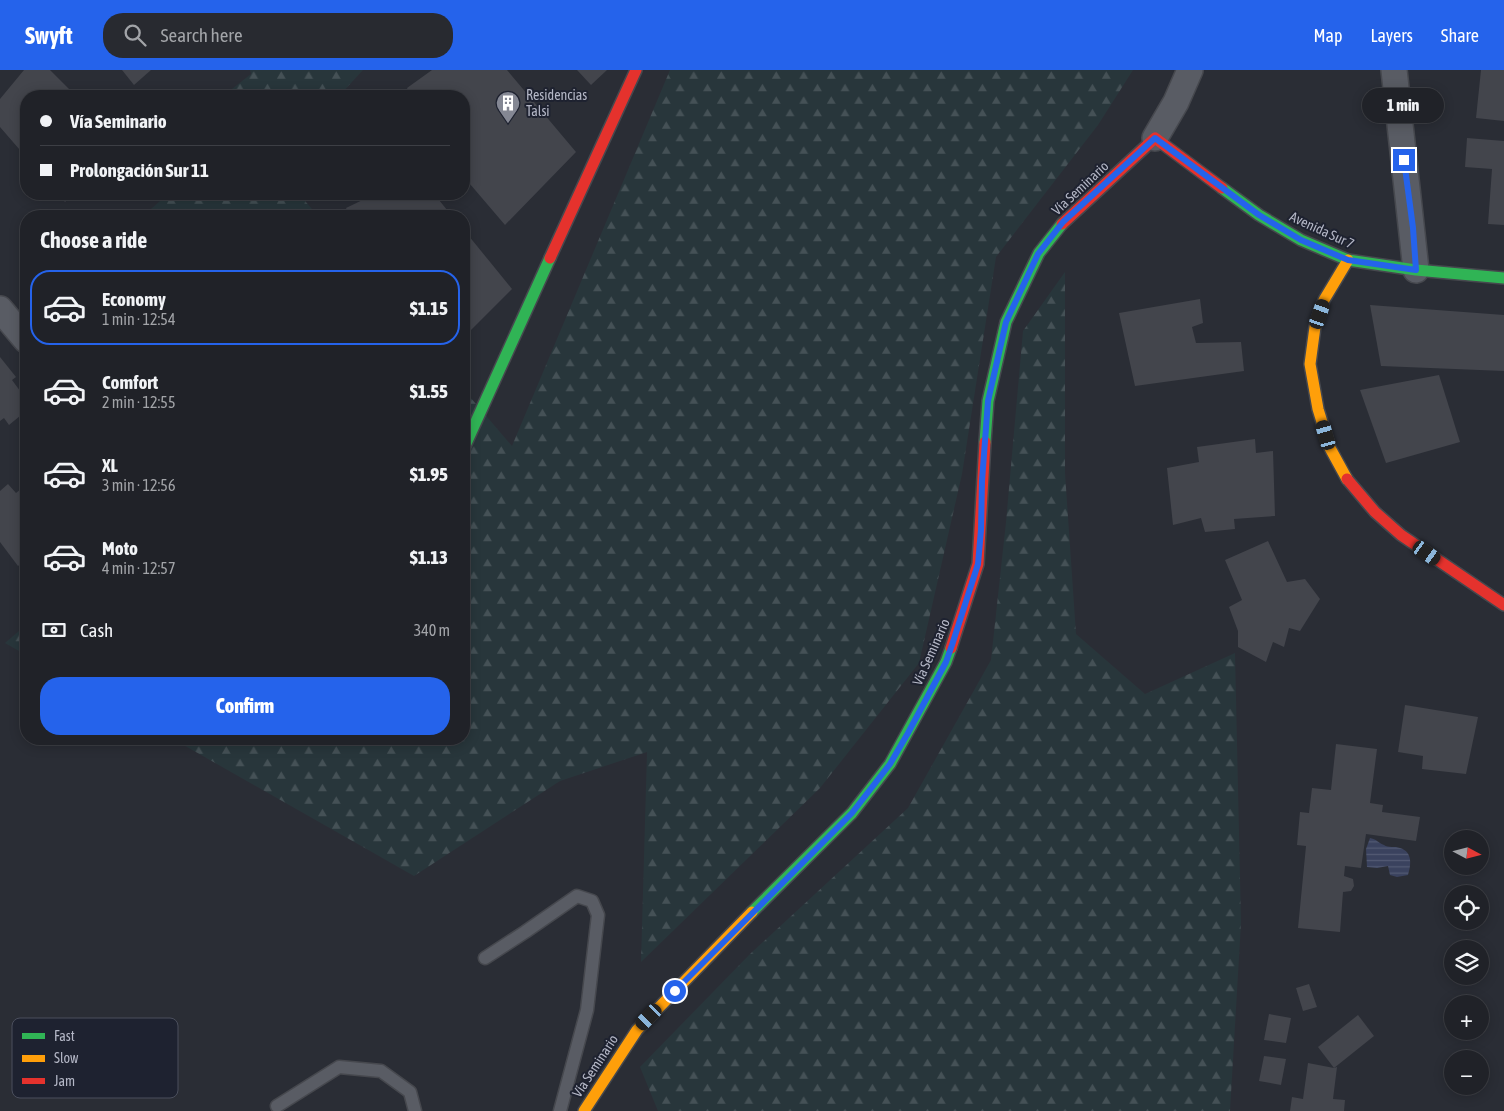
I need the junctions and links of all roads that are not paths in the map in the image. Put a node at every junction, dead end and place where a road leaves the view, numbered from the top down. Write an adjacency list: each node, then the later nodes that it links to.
1 (636, 70): 10 (main road)
2 (1190, 70): 4 (street)
3 (1394, 70): 6 (street)
4 (1155, 138): 5 (main road, Avenida Sur 7); 16 (main road, Vía Seminario)
5 (1348, 260): 6 (main road, Avenida Sur 7); 11 (main road)
6 (1416, 270): 7 (main road, Avenida Sur 7)
7 (1504, 278)
8 (0, 309): 9 (street)
9 (20, 333)
10 (470, 435)
11 (1504, 605)
12 (484, 958): 15 (lane)
13 (277, 1106): 14 (lane)
14 (415, 1111)
15 (560, 1111)
16 (584, 1111)

